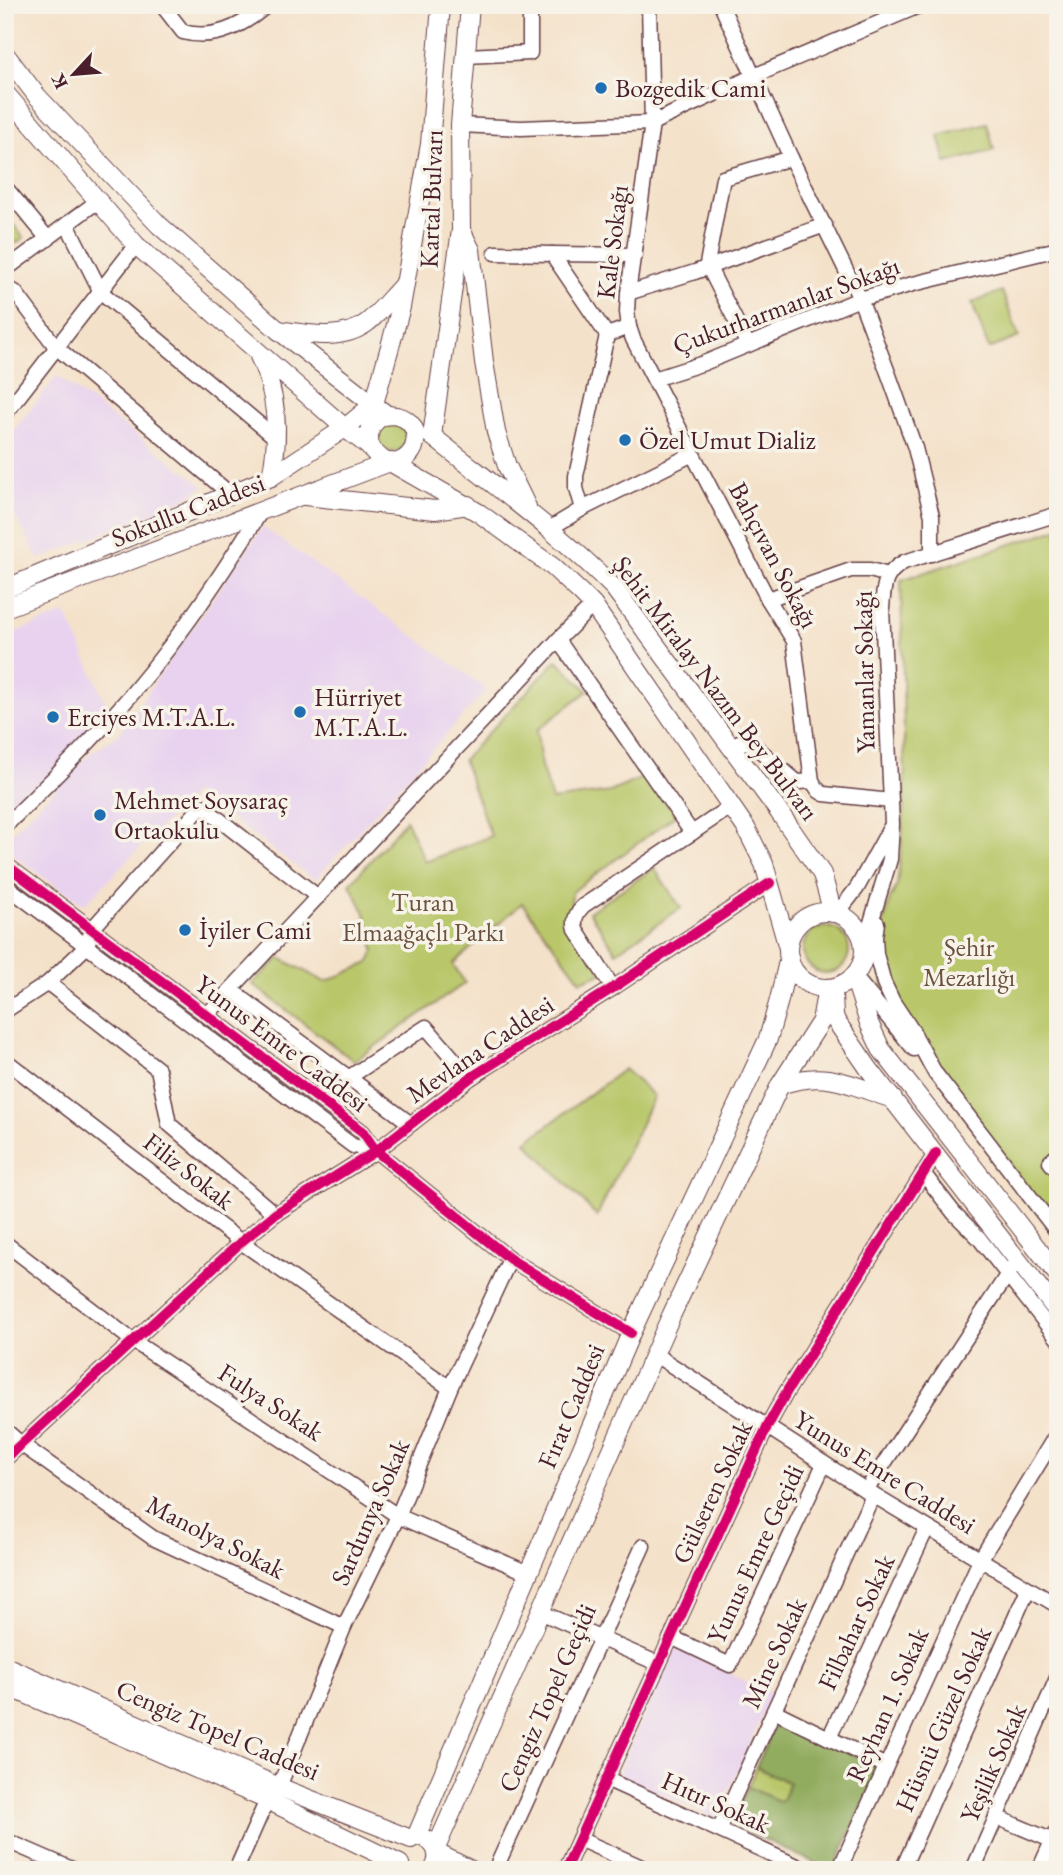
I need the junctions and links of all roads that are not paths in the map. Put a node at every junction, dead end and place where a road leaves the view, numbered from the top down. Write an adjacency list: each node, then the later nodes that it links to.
1 (162, 5): 2 (street)
2 (267, 5)
3 (442, 5): 29 (main road, Kartal Bulvarı)
4 (470, 5): 10 (main road, Kartal Bulvarı)
5 (530, 5): 10 (street)
6 (649, 5): 13 (street, Kale Sokağı)
7 (721, 5): 11 (street)
8 (921, 5): 11 (street)
9 (5, 54): 35 (main road)
10 (466, 56): 14 (main road, Kartal Bulvarı)
11 (754, 76): 13 (street); 15 (street)
12 (5, 93): 17 (main road)
13 (652, 123): 14 (street); 26 (street, Kale Sokağı)
14 (460, 125): 20 (main road, Kartal Bulvarı)
15 (791, 158): 19 (street); 27 (street)
16 (5, 187): 21 (street)
17 (98, 201): 18 (street); 22 (main road)
18 (67, 224): 21 (street); 31 (street)
19 (825, 225): 27 (street); 33 (street)
20 (461, 230): 44 (main road, Kartal Bulvarı); 56 (main road)
21 (48, 239): 28 (street)
22 (136, 245): 31 (street); 39 (main road)
23 (1058, 249): 33 (street, Çukurharmanlar Sokağı)
24 (495, 253): 25 (street)
25 (552, 254): 26 (street); 36 (street)
26 (635, 255): 32 (street, Kale Sokağı)
27 (708, 268): 32 (street); 37 (street)
28 (5, 270)
29 (405, 283): 35 (main road); 41 (main road, Kartal Bulvarı)
30 (9, 292): 38 (street)
31 (101, 292): 38 (street); 45 (street)
32 (628, 293): 34 (street, Kale Sokağı)
33 (860, 299): 37 (street, Çukurharmanlar Sokağı); 58 (street)
34 (629, 327): 36 (street, Kale Sokağı); 40 (street, Bahçıvan Sokağı)
35 (278, 330): 41 (main road)
36 (607, 335): 53 (street, Kale Sokağı)
37 (748, 345): 40 (street, Çukurharmanlar Sokağı)
38 (56, 347): 42 (street); 50 (street)
39 (256, 350): 43 (main road); 45 (main road)
40 (654, 379): 47 (street, Bahçıvan Sokağı)
41 (380, 410): 43 (main road, Sokullu Caddesi); 44 (main road, Şehit Miralay Nazım Bey Bulvarı); 46 (main road, Kartal Bulvarı)
42 (5, 414)
43 (345, 428): 46 (main road, Şehit Miralay Nazım Bey Bulvarı); 49 (main road, Sokullu Caddesi)
44 (424, 436): 48 (main road, Sokullu Caddesi); 56 (main road, Şehit Miralay Nazım Bey Bulvarı)
45 (277, 439): 49 (main road)
46 (370, 447): 48 (main road, Şehit Miralay Nazım Bey Bulvarı)
47 (693, 454): 53 (street); 61 (street, Bahçıvan Sokağı)
48 (390, 462): 51 (main road, Sokullu Caddesi); 52 (main road, Şehit Miralay Nazım Bey Bulvarı)
49 (271, 477): 50 (main road, Sokullu Caddesi)
50 (230, 494): 60 (main road, Sokullu Caddesi)
51 (302, 495): 52 (main road); 54 (main road, Sokullu Caddesi)
52 (468, 505): 62 (main road, Şehit Miralay Nazım Bey Bulvarı)
53 (582, 509): 57 (street)
54 (261, 511): 63 (main road, Sokullu Caddesi); 70 (street)
55 (1058, 514): 58 (street, Yamanlar Sokağı)
56 (532, 516): 57 (main road, Şehit Miralay Nazım Bey Bulvarı)
57 (549, 529): 65 (main road, Şehit Miralay Nazım Bey Bulvarı)
58 (932, 554): 59 (street, Yamanlar Sokağı)
59 (888, 575): 61 (street); 67 (street, Yamanlar Sokağı)
60 (5, 589)
61 (768, 599): 66 (street, Bahçıvan Sokağı)
62 (593, 605): 64 (street); 68 (main road, Şehit Miralay Nazım Bey Bulvarı)
63 (5, 608)
64 (558, 640): 71 (street); 75 (street)
65 (730, 747): 66 (street); 77 (main road, Şehit Miralay Nazım Bey Bulvarı)
66 (812, 781): 67 (street)
67 (891, 801): 69 (street, Yamanlar Sokağı)
68 (732, 806): 71 (street); 73 (main road, Şehit Miralay Nazım Bey Bulvarı)
69 (892, 824): 76 (street, Yamanlar Sokağı); 77 (street)
70 (5, 826)
71 (692, 833): 84 (street)
72 (5, 864): 78 (street, Yunus Emre Caddesi)
73 (770, 883): 81 (main road, Şehit Miralay Nazım Bey Bulvarı); 84 (street, Mevlana Caddesi)
74 (5, 885): 79 (street, Yunus Emre Caddesi)
75 (318, 897): 78 (street); 86 (street)
76 (877, 903): 80 (street); 90 (street)
77 (835, 914): 80 (main road); 81 (main road)
78 (92, 929): 79 (street); 88 (street, Yunus Emre Caddesi)
79 (87, 946): 83 (street); 96 (street, Yunus Emre Caddesi)
80 (864, 946): 82 (main road)
81 (789, 953): 85 (main road); 111 (main road, Fırat Caddesi)
82 (854, 976): 85 (main road); 90 (street); 109 (main road)
83 (48, 983): 87 (street); 102 (street)
84 (613, 988): 92 (street, Mevlana Caddesi)
85 (830, 988): 93 (main road, Fırat Caddesi); 94 (main road)
86 (231, 990): 88 (street); 91 (street)
87 (5, 1011)
88 (207, 1015): 96 (street, Yunus Emre Caddesi)
89 (5, 1060): 105 (street, Filiz Sokak)
90 (936, 1073): 103 (street)
91 (348, 1078): 92 (street); 95 (street)
92 (470, 1078): 95 (street, Mevlana Caddesi)
93 (780, 1085): 94 (main road); 114 (main road, Fırat Caddesi)
94 (893, 1099): 97 (main road)
95 (411, 1124): 96 (street, Mevlana Caddesi)
96 (376, 1151): 102 (street, Mevlana Caddesi); 107 (street, Yunus Emre Caddesi)
97 (936, 1153): 100 (street, Gülseren Sokak); 108 (main road)
98 (1058, 1155): 99 (street)
99 (1058, 1171)
100 (923, 1173): 108 (street); 116 (street, Gülseren Sokak)
101 (1058, 1206): 103 (street)
102 (275, 1214): 105 (street, Mevlana Caddesi)
103 (1045, 1216): 104 (street)
104 (1058, 1233)
105 (241, 1242): 113 (street, Mevlana Caddesi); 115 (street, Filiz Sokak)
106 (8, 1251): 113 (street, Fulya Sokak)
107 (509, 1259): 111 (street, Yunus Emre Caddesi); 115 (street, Sardunya Sokak)
108 (1013, 1267): 110 (main road); 112 (street); 122 (street, Mine Sokak)
109 (1058, 1275)
110 (1058, 1312)
111 (631, 1333): 127 (main road, Fırat Caddesi)
112 (1058, 1339)
113 (133, 1341): 119 (street, Mevlana Caddesi); 123 (street, Fulya Sokak)
114 (653, 1354): 116 (street, Yunus Emre Caddesi); 130 (main road, Fırat Caddesi)
115 (450, 1388): 123 (street, Sardunya Sokak)
116 (767, 1427): 121 (street, Yunus Emre Caddesi); 132 (street, Gülseren Sokak)
117 (5, 1430): 119 (street, Manolya Sokak)
118 (1058, 1432): 126 (street, Reyhan 1. Sokak)
119 (21, 1444): 120 (street, Mevlana Caddesi); 131 (street, Manolya Sokak)
120 (5, 1459)
121 (824, 1464): 122 (street, Yunus Emre Caddesi); 132 (street, Yunus Emre Geçidi)
122 (870, 1493): 124 (street, Yunus Emre Caddesi); 138 (street, Mine Sokak)
123 (398, 1516): 127 (street, Fulya Sokak); 131 (street, Sardunya Sokak)
124 (927, 1528): 126 (street, Yunus Emre Caddesi); 139 (street, Filbahar Sokak)
125 (643, 1546): 133 (street, Cengiz Topel Geçidi)
126 (980, 1560): 128 (street, Yunus Emre Caddesi); 140 (street, Reyhan 1. Sokak)
127 (528, 1573): 146 (main road, Fırat Caddesi)
128 (1028, 1588): 129 (street, Yunus Emre Caddesi); 159 (street, Hüsnü Güzel Sokak)
129 (1058, 1606)
130 (540, 1612): 133 (street); 149 (main road, Fırat Caddesi)
131 (344, 1627): 142 (street, Sardunya Sokak)
132 (671, 1637): 134 (street, Gülseren Sokak)
133 (601, 1639): 134 (street); 154 (street, Cengiz Topel Geçidi)
134 (659, 1664): 141 (street, Gülseren Sokak)
135 (5, 1666): 142 (main road, Cengiz Topel Caddesi)
136 (1058, 1676): 143 (street, Yeşilik Sokak)
137 (5, 1685): 142 (main road, Cengiz Topel Caddesi)
138 (774, 1711): 139 (street); 144 (street, Mine Sokak)
139 (829, 1738): 140 (street)
140 (886, 1766): 158 (street, Reyhan 1. Sokak)
141 (606, 1779): 144 (street, Hıtır Sokak); 147 (street, Gülseren Sokak)
142 (273, 1794): 146 (main road, Cengiz Topel Caddesi); 150 (main road, Cengiz Topel Caddesi); 152 (street, Sardunya Sokak)
143 (996, 1816): 145 (street); 160 (street, Yeşilik Sokak)
144 (719, 1830): 157 (street, Hıtır Sokak)
145 (1056, 1837): 161 (street)
146 (413, 1838): 149 (main road, Cengiz Topel Caddesi); 150 (main road, Fırat Caddesi)
147 (579, 1839): 155 (street, Gülseren Sokak); 156 (street)
148 (5, 1840): 151 (street)
149 (435, 1857): 153 (main road)
150 (402, 1868)
151 (70, 1869)
152 (236, 1870)
153 (471, 1870)
154 (495, 1870)
155 (565, 1870)
156 (648, 1870)
157 (806, 1870)
158 (839, 1870)
159 (902, 1870)
160 (973, 1870)
161 (1040, 1870)

